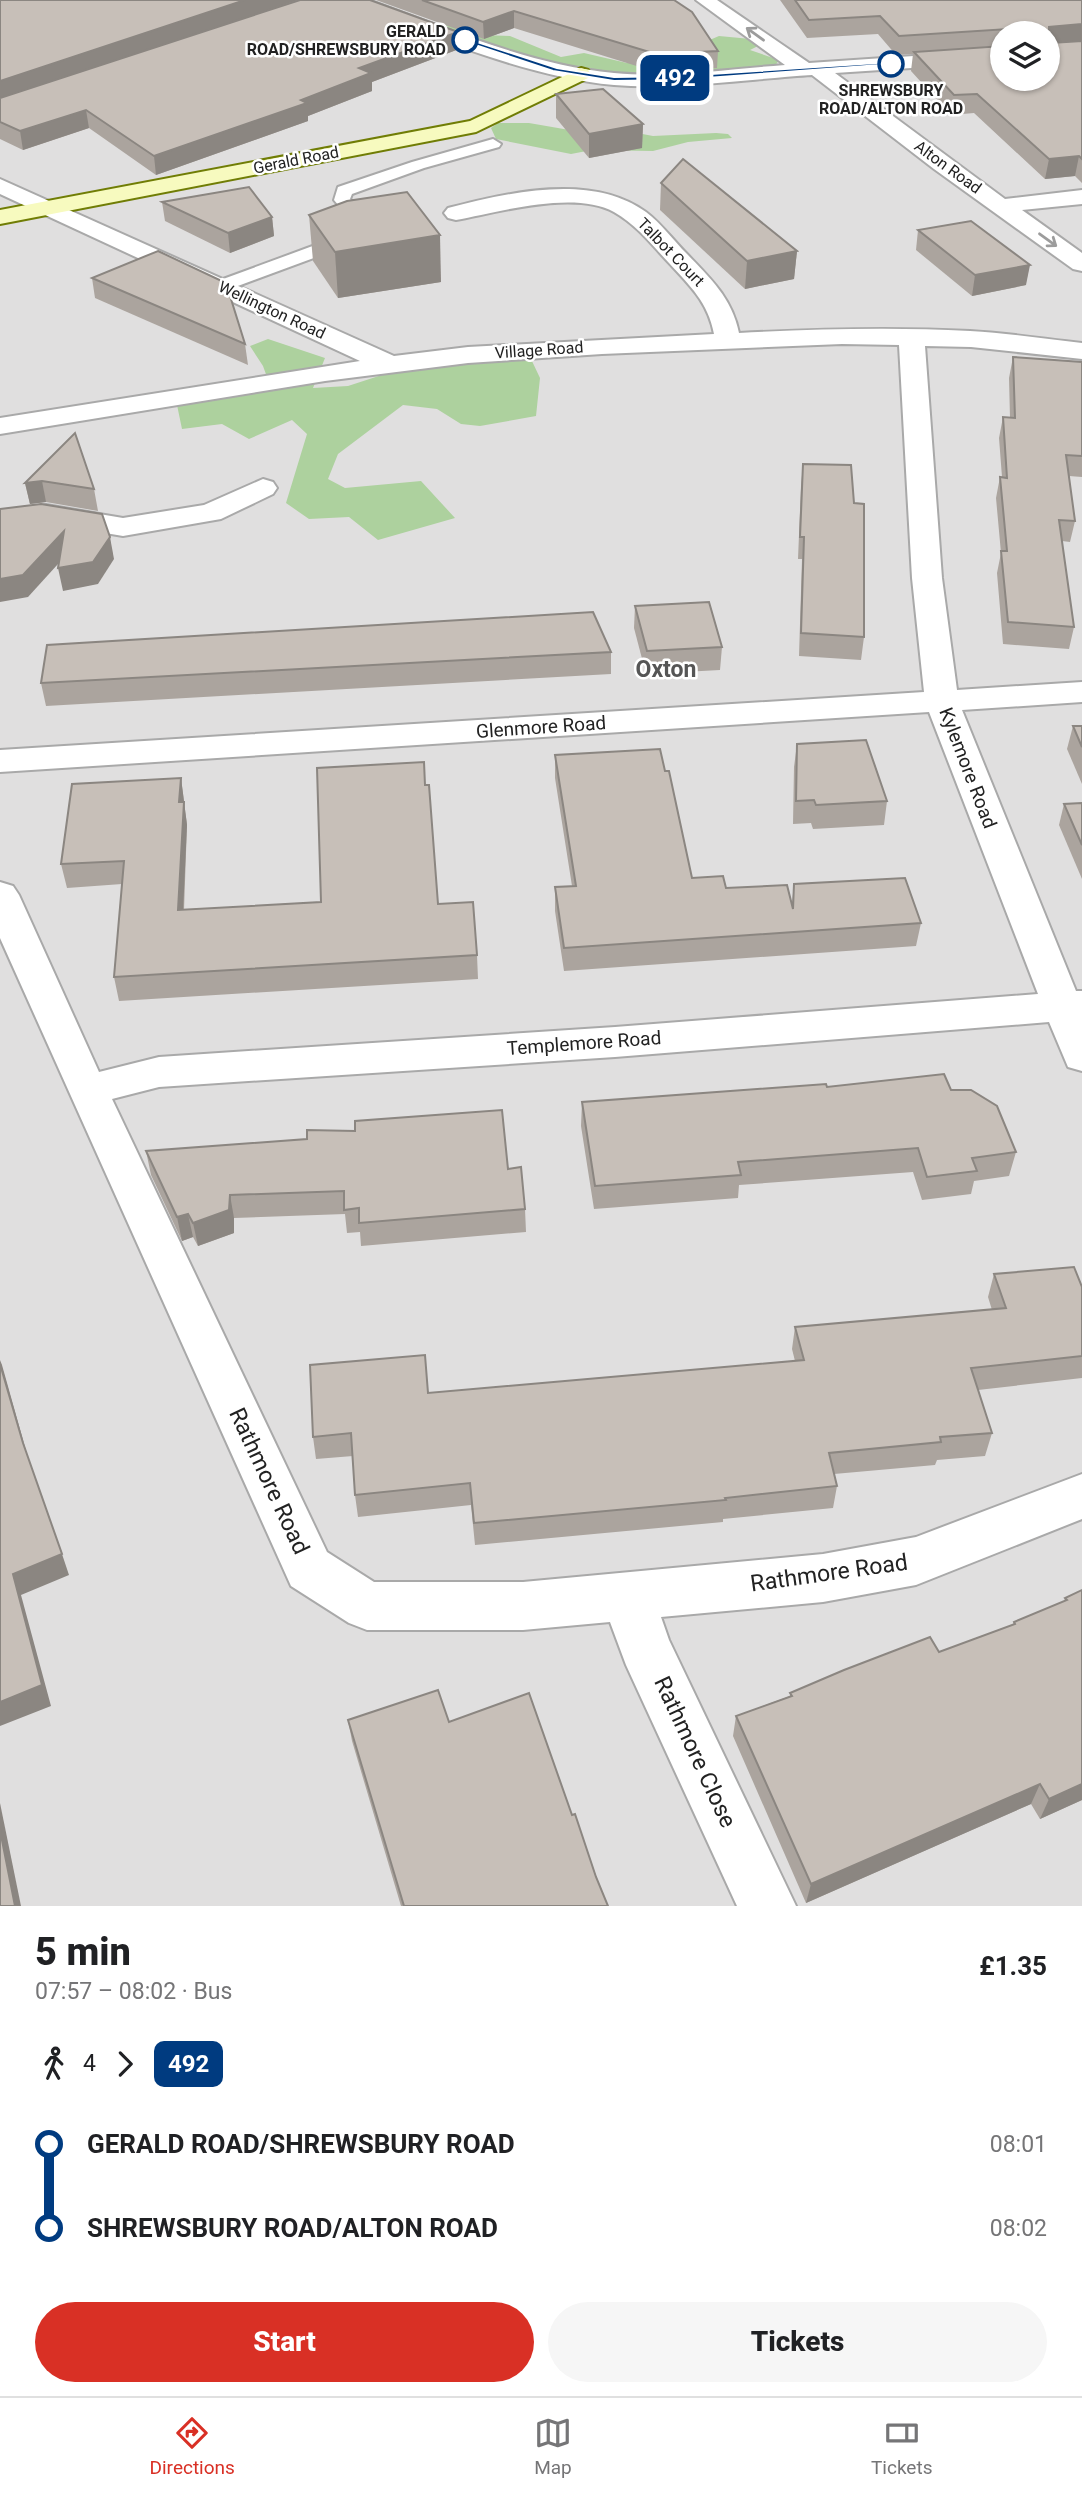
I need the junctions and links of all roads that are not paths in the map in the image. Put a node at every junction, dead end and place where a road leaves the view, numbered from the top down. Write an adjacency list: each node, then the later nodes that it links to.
1 (350, 0): 5 (street)
2 (705, 0): 4 (street, Alton Road, one-way to 2)
3 (990, 57): 4 (street)
4 (810, 68): 5 (street); 9 (street, Alton Road)
5 (581, 74): 10 (street, Gerald Road)
6 (493, 144): 14 (lane)
7 (0, 186): 10 (street, Wellington Road)
8 (1082, 197): 9 (street)
9 (1000, 206): 13 (street, Alton Road, one-way to 13)
10 (49, 207): 12 (street, Gerald Road); 14 (street, Wellington Road)
11 (456, 213): 16 (street, Talbot Court)
12 (0, 217)
13 (1082, 264)
14 (221, 286): 18 (street, Wellington Road)
15 (911, 337): 16 (street, Village Road); 17 (street, Village Road); 23 (street, Kylemore Road)
16 (728, 340): 18 (street, Village Road)
17 (1082, 351)
18 (391, 365): 19 (street, Village Road)
19 (0, 426)
20 (263, 488): 21 (street)
21 (0, 520)
22 (1082, 692): 23 (street, Glenmore Road)
23 (942, 702): 24 (street, Glenmore Road); 26 (street, Kylemore Road)
24 (0, 761)
25 (0, 895): 28 (street, Rathmore Road)
26 (1071, 1005): 27 (street, Kylemore Road); 28 (street, Templemore Road)
27 (1082, 1056)
28 (87, 1090): 30 (street, Rathmore Road)
29 (1082, 1496): 30 (street, Rathmore Road)
30 (627, 1597): 31 (street, Rathmore Close)
31 (767, 1906)

